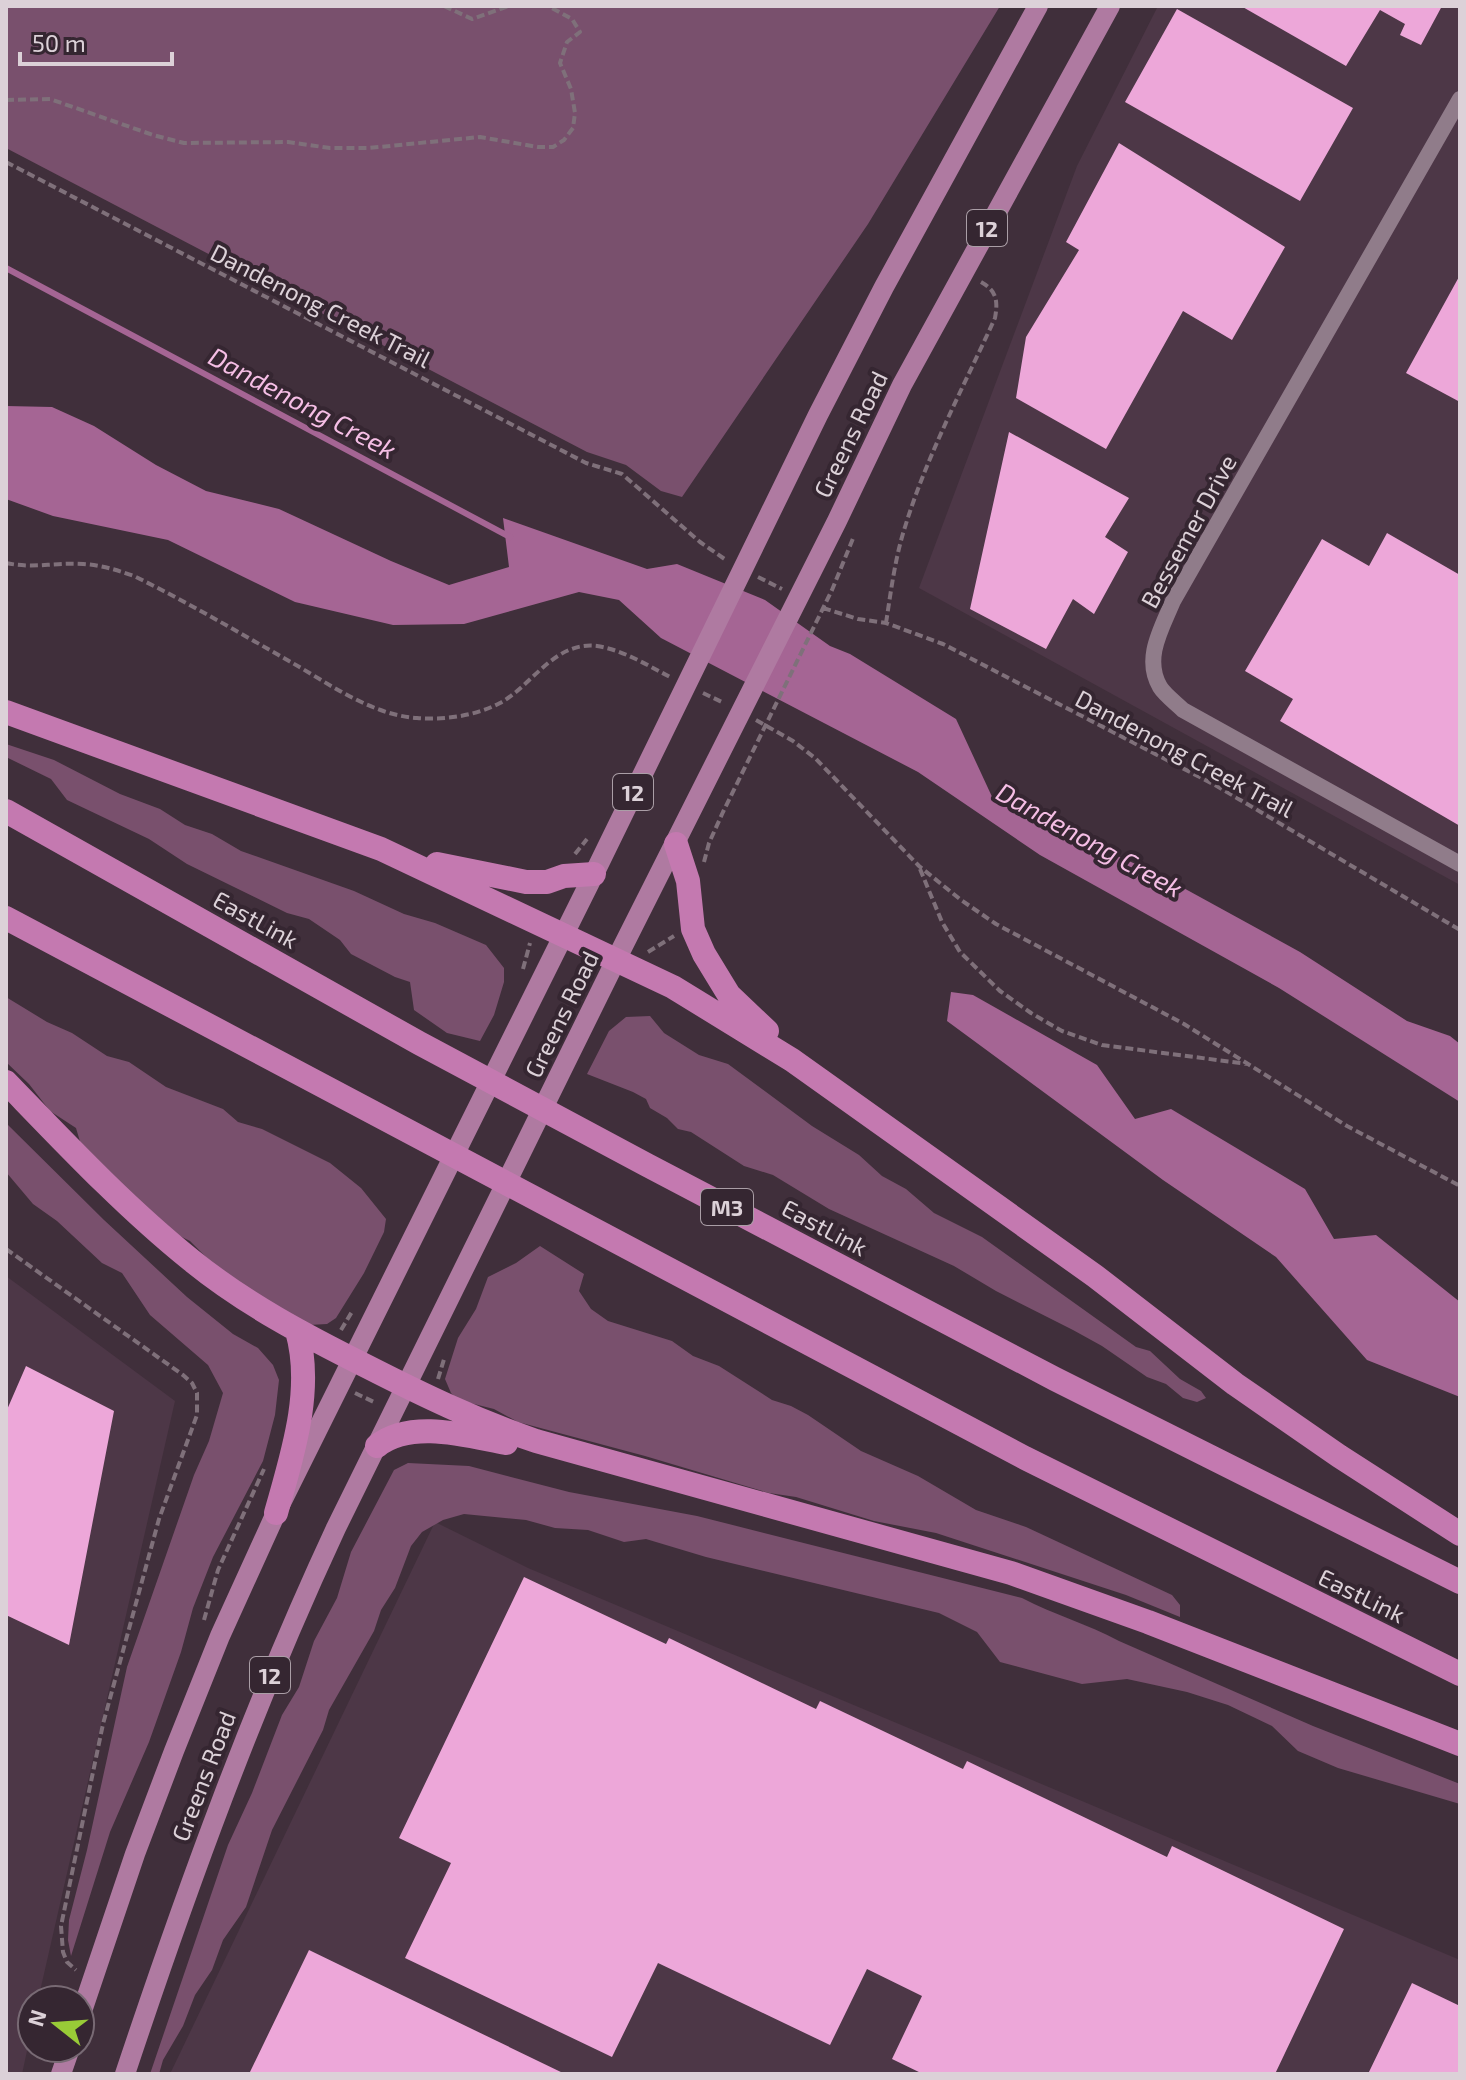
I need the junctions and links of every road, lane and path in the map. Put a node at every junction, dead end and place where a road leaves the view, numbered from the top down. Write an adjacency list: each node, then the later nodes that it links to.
1 (444, 6): 2 (path)
2 (509, 6)
3 (548, 6): 7 (path)
4 (1038, 6): 24 (main road, Greens Road / 12)
5 (1110, 6): 9 (main road, Greens Road / 12)
6 (1460, 99): 22 (street, Bessemer Drive)
7 (6, 100)
8 (6, 162): 10 (path, Dandenong Creek Trail)
9 (962, 273): 20 (main road, Greens Road / 12); 26 (path, Dandenong Creek Trail)
10 (622, 474)
11 (6, 563): 13 (path)
12 (832, 590): 18 (path)
13 (679, 681)
14 (693, 688): 15 (path)
15 (730, 707)
16 (6, 712): 21 (highway)
17 (754, 719): 23 (path)
18 (751, 752)
19 (6, 811): 45 (highway, EastLink / M3)
20 (676, 844): 28 (main road, Greens Road / 12); 29 (highway)
21 (381, 849): 24 (highway); 27 (highway)
22 (1460, 864)
23 (919, 866): 30 (path); 30 (path)
24 (594, 874): 27 (main road, Greens Road / 12)
25 (6, 918): 46 (highway, EastLink)
26 (1460, 930)
27 (562, 934): 28 (highway); 36 (main road, Greens Road / 12)
28 (616, 960): 29 (highway); 38 (main road, Greens Road / 12)
29 (792, 1060): 44 (highway)
30 (1250, 1064): 32 (path)
31 (6, 1082): 34 (highway)
32 (1460, 1186)
33 (6, 1249): 48 (path)
34 (297, 1331): 36 (highway); 43 (highway)
35 (445, 1354): 39 (path)
36 (352, 1359): 37 (main road, Greens Road / 12); 38 (highway)
37 (339, 1386): 40 (path); 43 (main road, Greens Road / 12)
38 (406, 1386): 39 (highway); 40 (main road, Greens Road / 12)
39 (430, 1398): 42 (highway)
40 (395, 1410): 41 (main road, Greens Road / 12)
41 (377, 1446): 42 (highway); 50 (main road, Greens Road / 12)
42 (583, 1455): 47 (highway)
43 (276, 1513): 48 (main road, Greens Road / 12)
44 (1460, 1534)
45 (1460, 1582)
46 (1460, 1674)
47 (1460, 1744)
48 (93, 1978): 49 (main road, Greens Road / 12)
49 (91, 1984)
50 (125, 2074)

